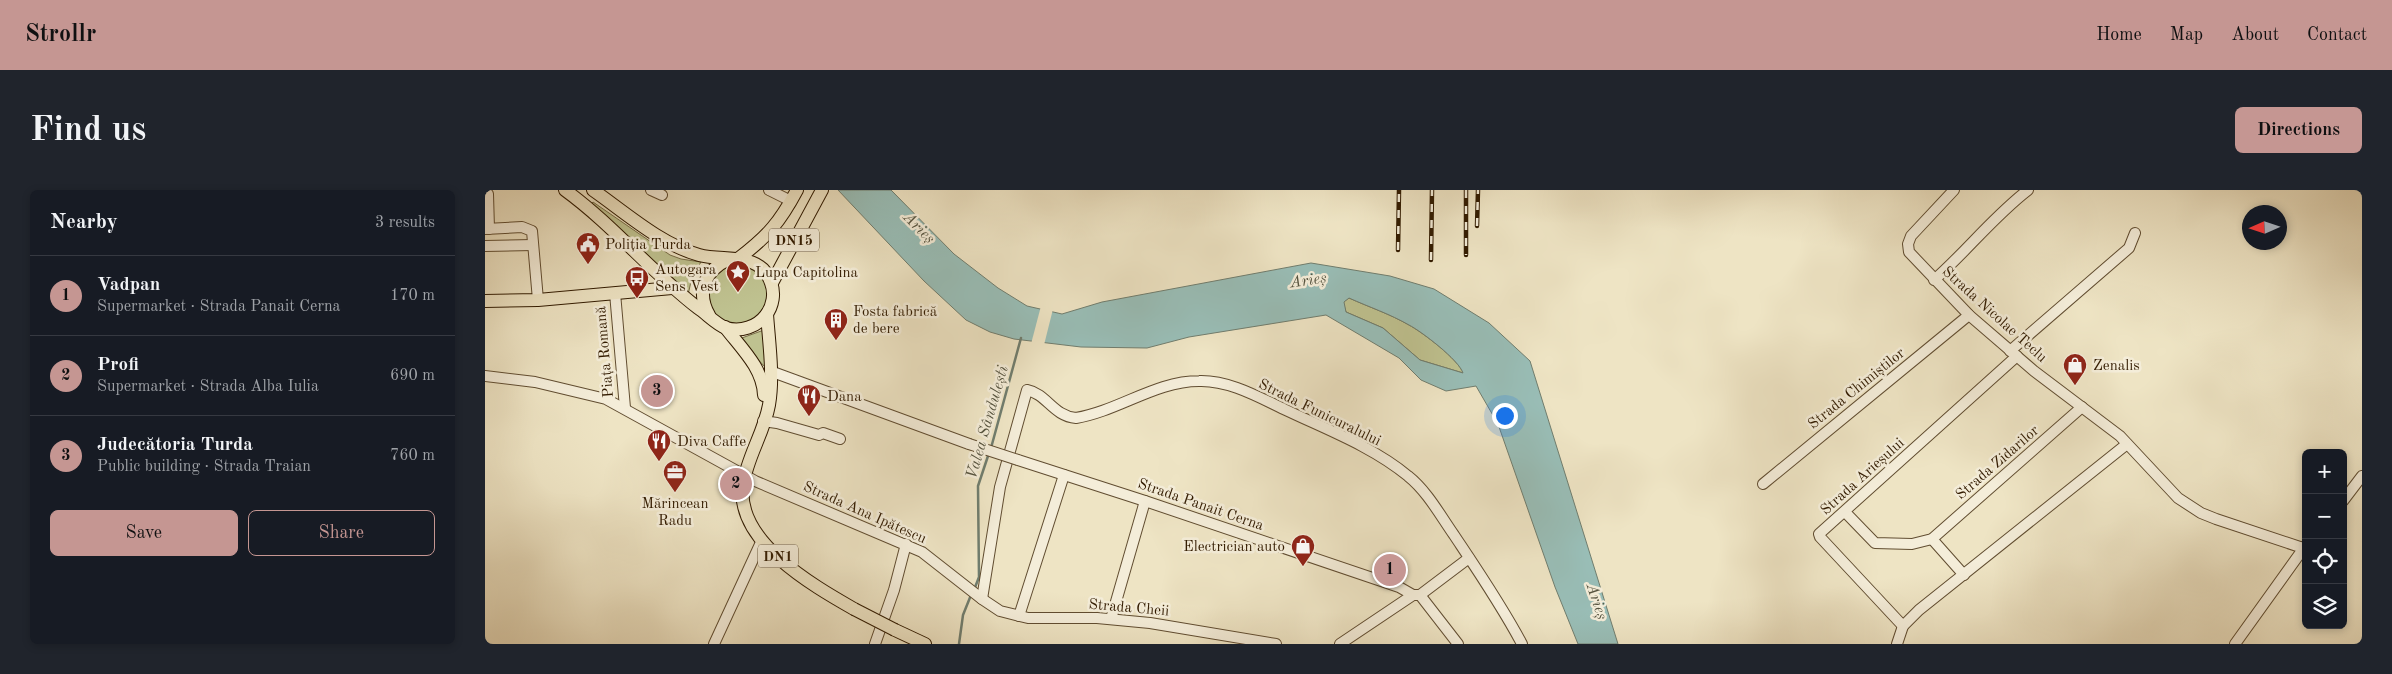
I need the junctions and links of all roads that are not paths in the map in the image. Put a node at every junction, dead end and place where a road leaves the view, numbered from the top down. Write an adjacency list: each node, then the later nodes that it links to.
1 (565, 190): 18 (main road, DN1)
2 (593, 190): 15 (main road)
3 (651, 190): 9 (street)
4 (769, 190): 10 (street)
5 (1954, 190): 16 (street, Strada Nicolae Teclu)
6 (2028, 190): 16 (street)
7 (485, 192): 11 (street)
8 (820, 194): 17 (main road, DN15)
9 (662, 195)
10 (794, 196): 15 (main road, DN15)
11 (487, 229): 13 (street)
12 (2135, 233): 26 (street, Strada Arieșului)
13 (533, 245): 14 (street); 20 (street)
14 (485, 246)
15 (733, 259): 17 (main road); 24 (main road)
16 (1934, 280): 23 (street, Strada Nicolae Teclu)
17 (772, 283): 22 (main road, DN1)
18 (672, 288): 19 (main road); 24 (main road, DN1)
19 (615, 293): 20 (main road); 29 (street, Piața Romană)
20 (538, 300): 21 (main road)
21 (485, 301)
22 (767, 314): 25 (main road); 27 (main road, DN1)
23 (1969, 315): 26 (street, Strada Nicolae Teclu); 37 (street, Strada Chimiștilor)
24 (710, 316): 25 (main road, DN1)
25 (725, 327): 31 (main road, DN1)
26 (2013, 354): 30 (street, Strada Nicolae Teclu); 40 (street, Strada Arieșului)
27 (770, 370): 31 (main road, DN1); 35 (street, Strada Panait Cerna, bridge)
28 (485, 376): 29 (street, Strada Ana Ipătescu)
29 (625, 408): 34 (street, Strada Ana Ipătescu)
30 (2082, 408): 33 (street, Strada Nicolae Teclu); 41 (street, Strada Zidarilor)
31 (764, 419): 32 (street); 34 (main road, DN1)
32 (840, 439)
33 (2127, 444): 44 (street, Strada Nicolae Teclu); 47 (street)
34 (745, 476): 42 (main road, DN1); 43 (street, Strada Ana Ipătescu)
35 (1064, 476): 39 (street, Strada Panait Cerna); 51 (street)
36 (2362, 476): 38 (street)
37 (1763, 484)
38 (2347, 496)
39 (1145, 501): 49 (street, Strada Panait Cerna); 52 (street)
40 (1845, 512): 41 (street, Strada Zidarilor); 53 (street, Strada Arieșului)
41 (1932, 539): 47 (street)
42 (762, 540): 54 (street); 56 (main road, DN1, bridge)
43 (906, 544): 48 (street, Strada Ana Ipătescu); 55 (street)
44 (2302, 546)
45 (2302, 551): 62 (street)
46 (1469, 558): 49 (street); 50 (street, Strada Funicuralului); 60 (street, Strada Funicuralului)
47 (1964, 576): 53 (street)
48 (967, 586): 50 (street, Strada Cheii)
49 (1417, 595): 58 (street); 59 (street, Strada Panait Cerna)
50 (980, 597): 51 (street, Strada Cheii)
51 (1019, 616): 52 (street, Strada Cheii)
52 (1111, 619): 57 (street, Strada Cheii)
53 (1903, 626): 61 (street)
54 (714, 644)
55 (875, 644)
56 (925, 644)
57 (1276, 644)
58 (1340, 644)
59 (1458, 644)
60 (1523, 644)
61 (1897, 644)
62 (2235, 644)

